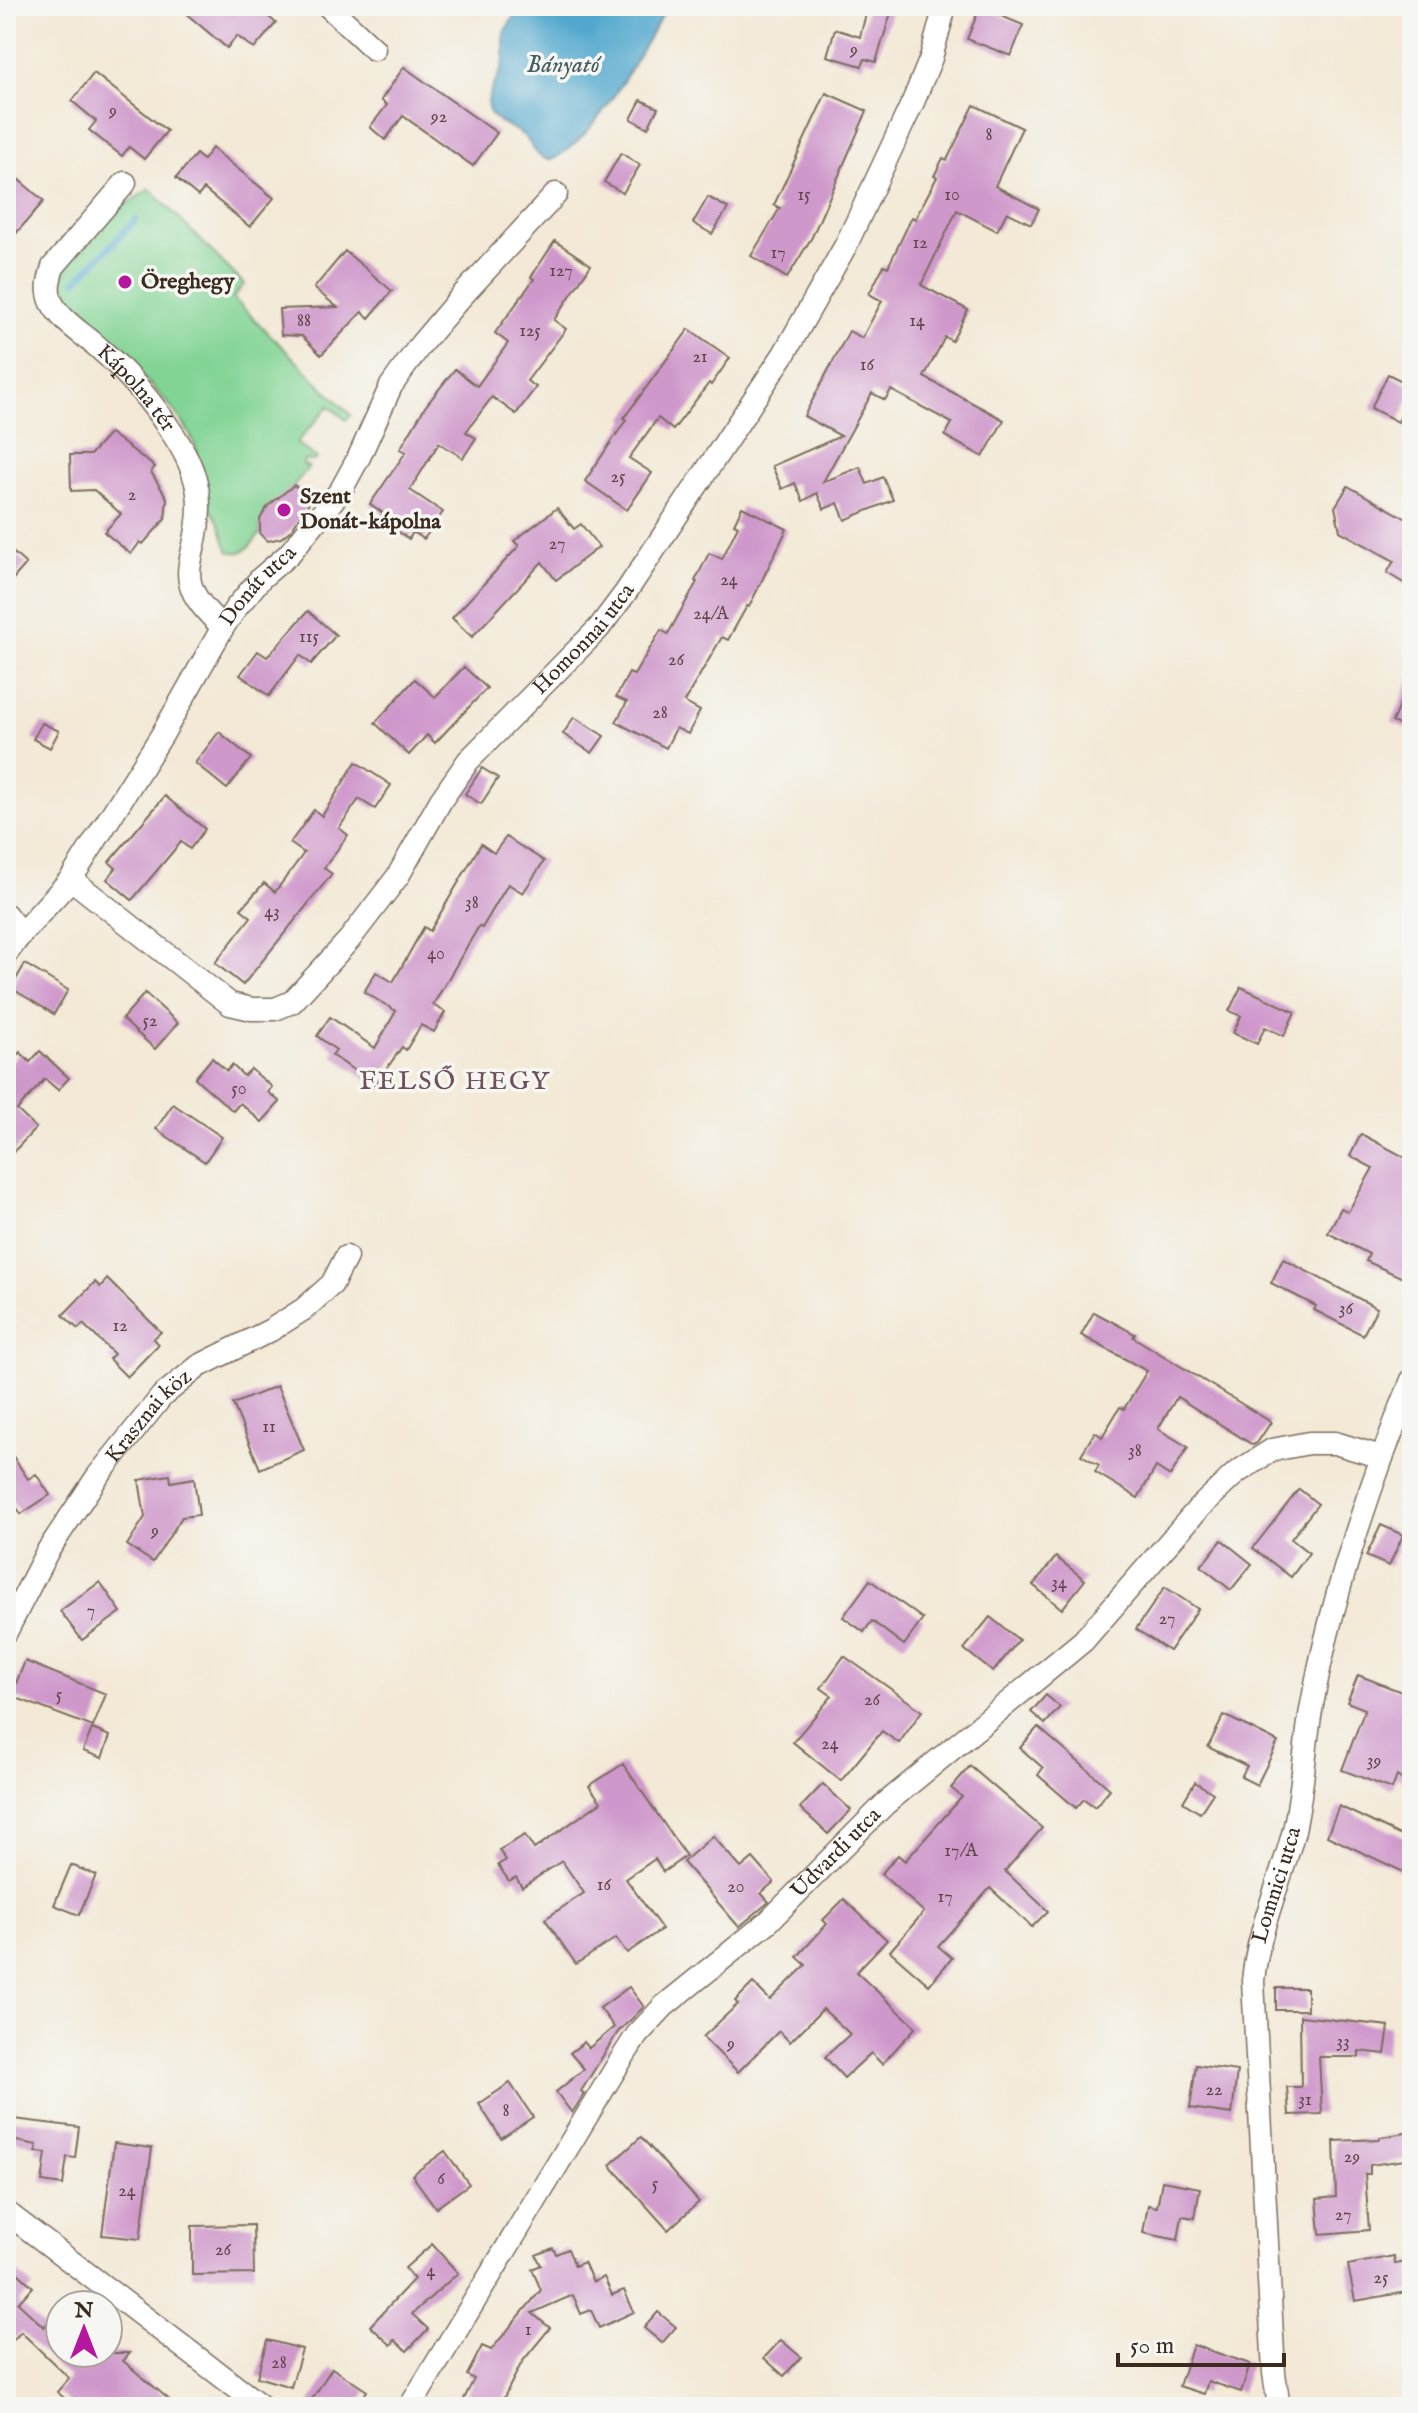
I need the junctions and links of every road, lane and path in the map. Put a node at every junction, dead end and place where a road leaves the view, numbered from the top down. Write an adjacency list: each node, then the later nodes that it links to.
1 (328, 6): 3 (street)
2 (945, 6): 7 (street, Homonnai utca)
3 (374, 49)
4 (125, 183): 6 (street, Kápolna tér)
5 (556, 194): 6 (street, Donát utca)
6 (223, 627): 7 (street, Donát utca)
7 (71, 879): 9 (street, Donát utca)
8 (6, 915): 9 (street)
9 (21, 934): 10 (street, Donát utca)
10 (6, 954)
11 (346, 1257): 14 (street, Krasznai köz)
12 (1412, 1380): 13 (street, Lomnici utca)
13 (1381, 1457): 17 (street, Udvardi utca); 18 (street, Lomnici utca)
14 (6, 1632)
15 (6, 2212): 16 (street)
16 (262, 2407)
17 (410, 2407)
18 (1279, 2407)

